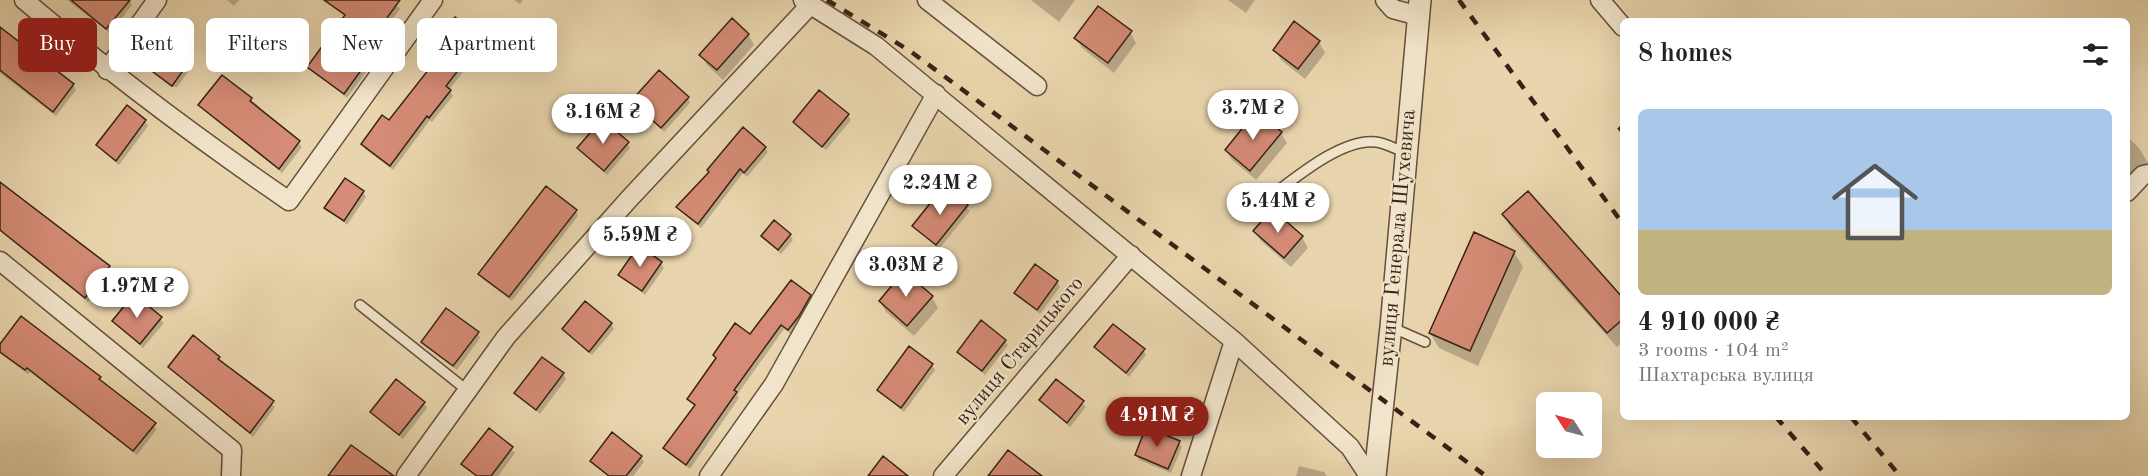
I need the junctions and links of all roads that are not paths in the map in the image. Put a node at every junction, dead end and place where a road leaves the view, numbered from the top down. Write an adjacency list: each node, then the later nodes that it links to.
1 (24, 0): 10 (street)
2 (157, 0): 10 (street)
3 (433, 0): 10 (street)
4 (927, 0): 11 (street)
5 (1385, 0): 8 (street)
6 (1600, 0): 9 (street)
7 (807, 2): 12 (street); 23 (street)
8 (1419, 8): 13 (street, вулиця Генерала Шухевича)
9 (1620, 23)
10 (107, 70)
11 (1037, 86)
12 (936, 94): 17 (street); 26 (street)
13 (1407, 153): 16 (lane); 20 (street, вулиця Генерала Шухевича)
14 (2148, 174): 15 (street)
15 (2130, 189)
16 (1256, 207)
17 (1131, 255): 21 (street); 27 (street, вулиця Старицького)
18 (0, 261): 24 (street)
19 (360, 304): 23 (lane)
20 (1391, 327): 22 (lane); 30 (street, вулиця Генерала Шухевича)
21 (1234, 341): 28 (street); 29 (street)
22 (1425, 342)
23 (469, 391): 25 (street)
24 (231, 476)
25 (406, 476)
26 (709, 476)
27 (944, 476)
28 (1191, 476)
29 (1369, 476)
30 (1375, 476)

